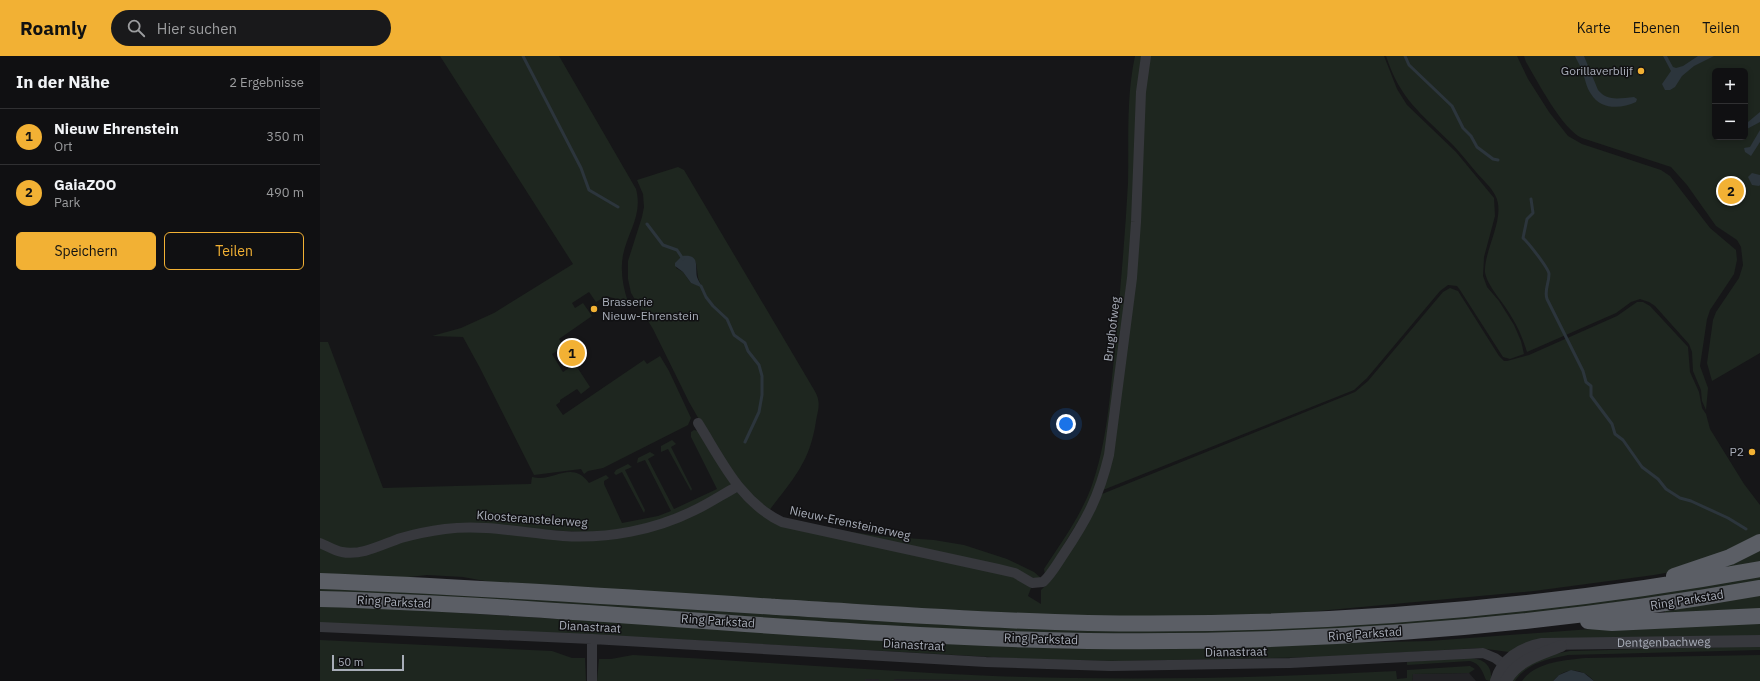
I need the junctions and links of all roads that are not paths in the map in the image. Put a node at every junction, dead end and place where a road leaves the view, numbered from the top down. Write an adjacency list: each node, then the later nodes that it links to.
1 (1146, 56): 8 (street, Brughofweg)
2 (698, 423): 3 (street, Nieuw-Erensteinerweg)
3 (738, 486): 5 (street, Kloosteranstelerweg); 8 (street, Nieuw-Erensteinerweg)
4 (1760, 542): 10 (highway)
5 (320, 543)
6 (1760, 570): 10 (highway, Ring Parkstad)
7 (320, 581): 10 (highway, Ring Parkstad)
8 (1039, 584)
9 (1760, 588): 13 (highway, Ring Parkstad)
10 (1628, 590)
11 (320, 599): 13 (highway, Ring Parkstad)
12 (1760, 616): 13 (highway)
13 (1542, 619)
14 (320, 627): 15 (street, Dianastraat)
15 (592, 639): 17 (street, Dianastraat); 18 (street)
16 (1760, 641): 17 (street, Dentgenbachweg)
17 (1507, 672): 19 (street)
18 (592, 681)
19 (1496, 681)

